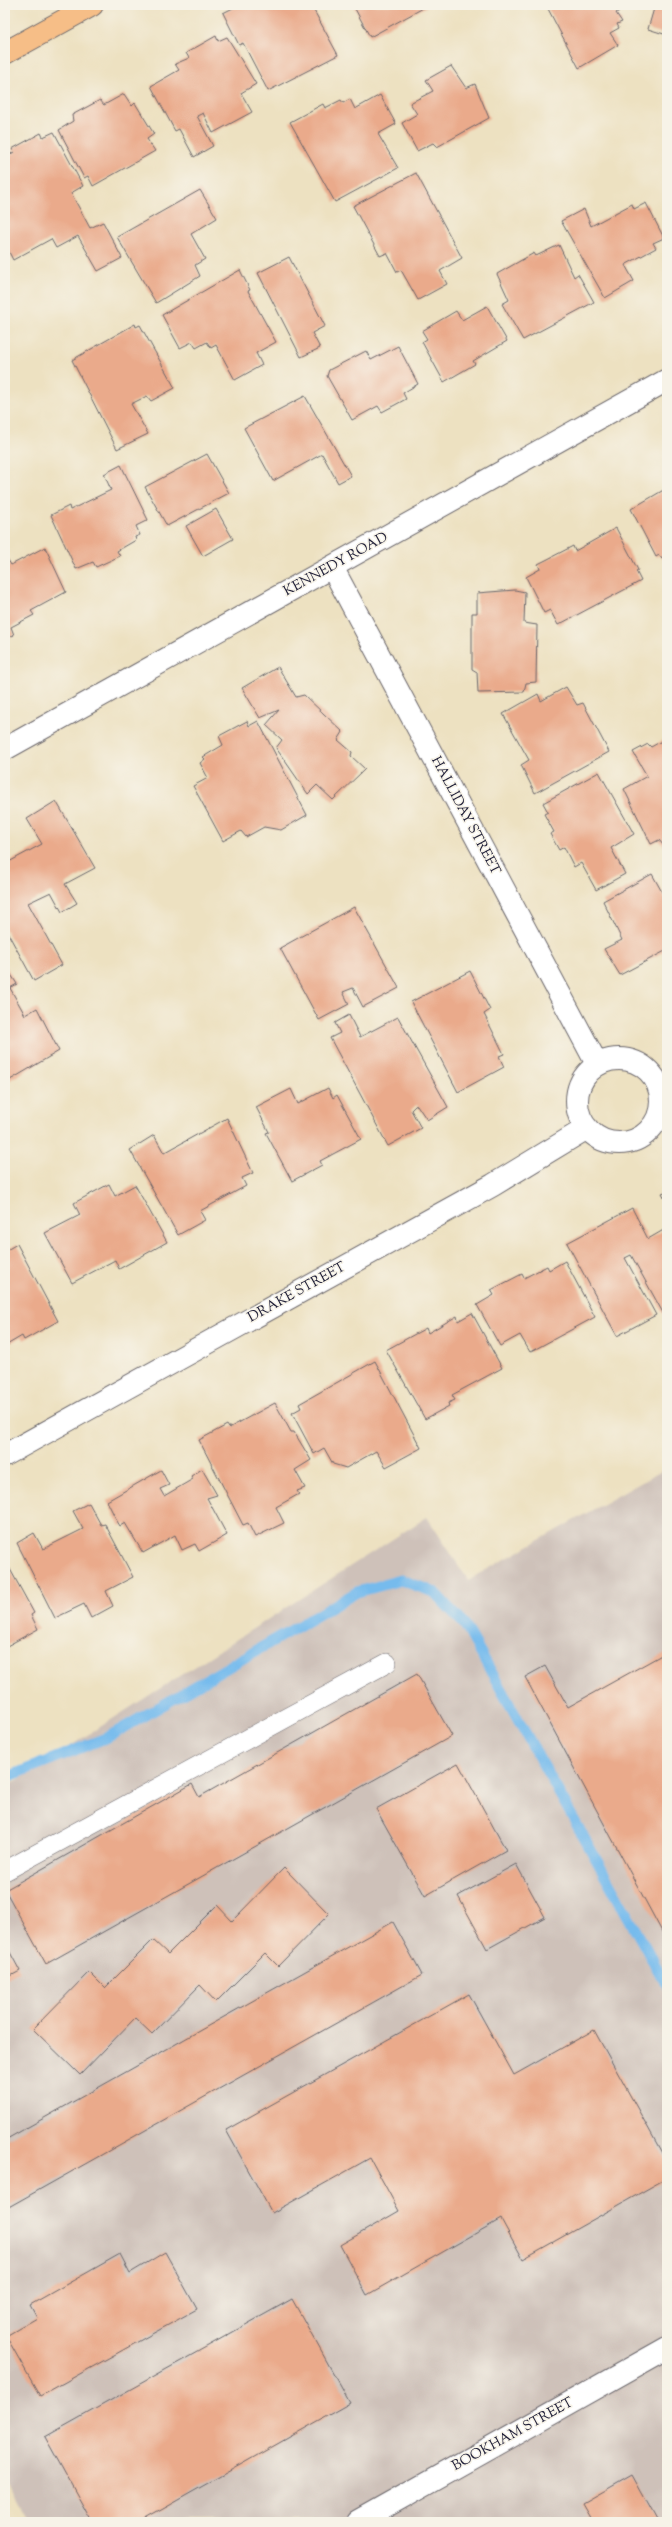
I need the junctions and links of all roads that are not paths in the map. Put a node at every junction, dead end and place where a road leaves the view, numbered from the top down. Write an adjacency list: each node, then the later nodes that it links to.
1 (92, 5): 2 (main road)
2 (5, 53)
3 (667, 380): 4 (street, KENNEDY ROAD)
4 (332, 567): 5 (street, KENNEDY ROAD); 6 (street, HALLIDAY STREET)
5 (5, 749)
6 (597, 1064): 7 (street); 8 (street)
7 (662, 1081): 8 (street)
8 (587, 1128): 9 (street, DRAKE STREET)
9 (5, 1455)
10 (387, 1663): 11 (lane)
11 (5, 1871)
12 (667, 2348): 13 (street, BOOKHAM STREET)
13 (358, 2522)

